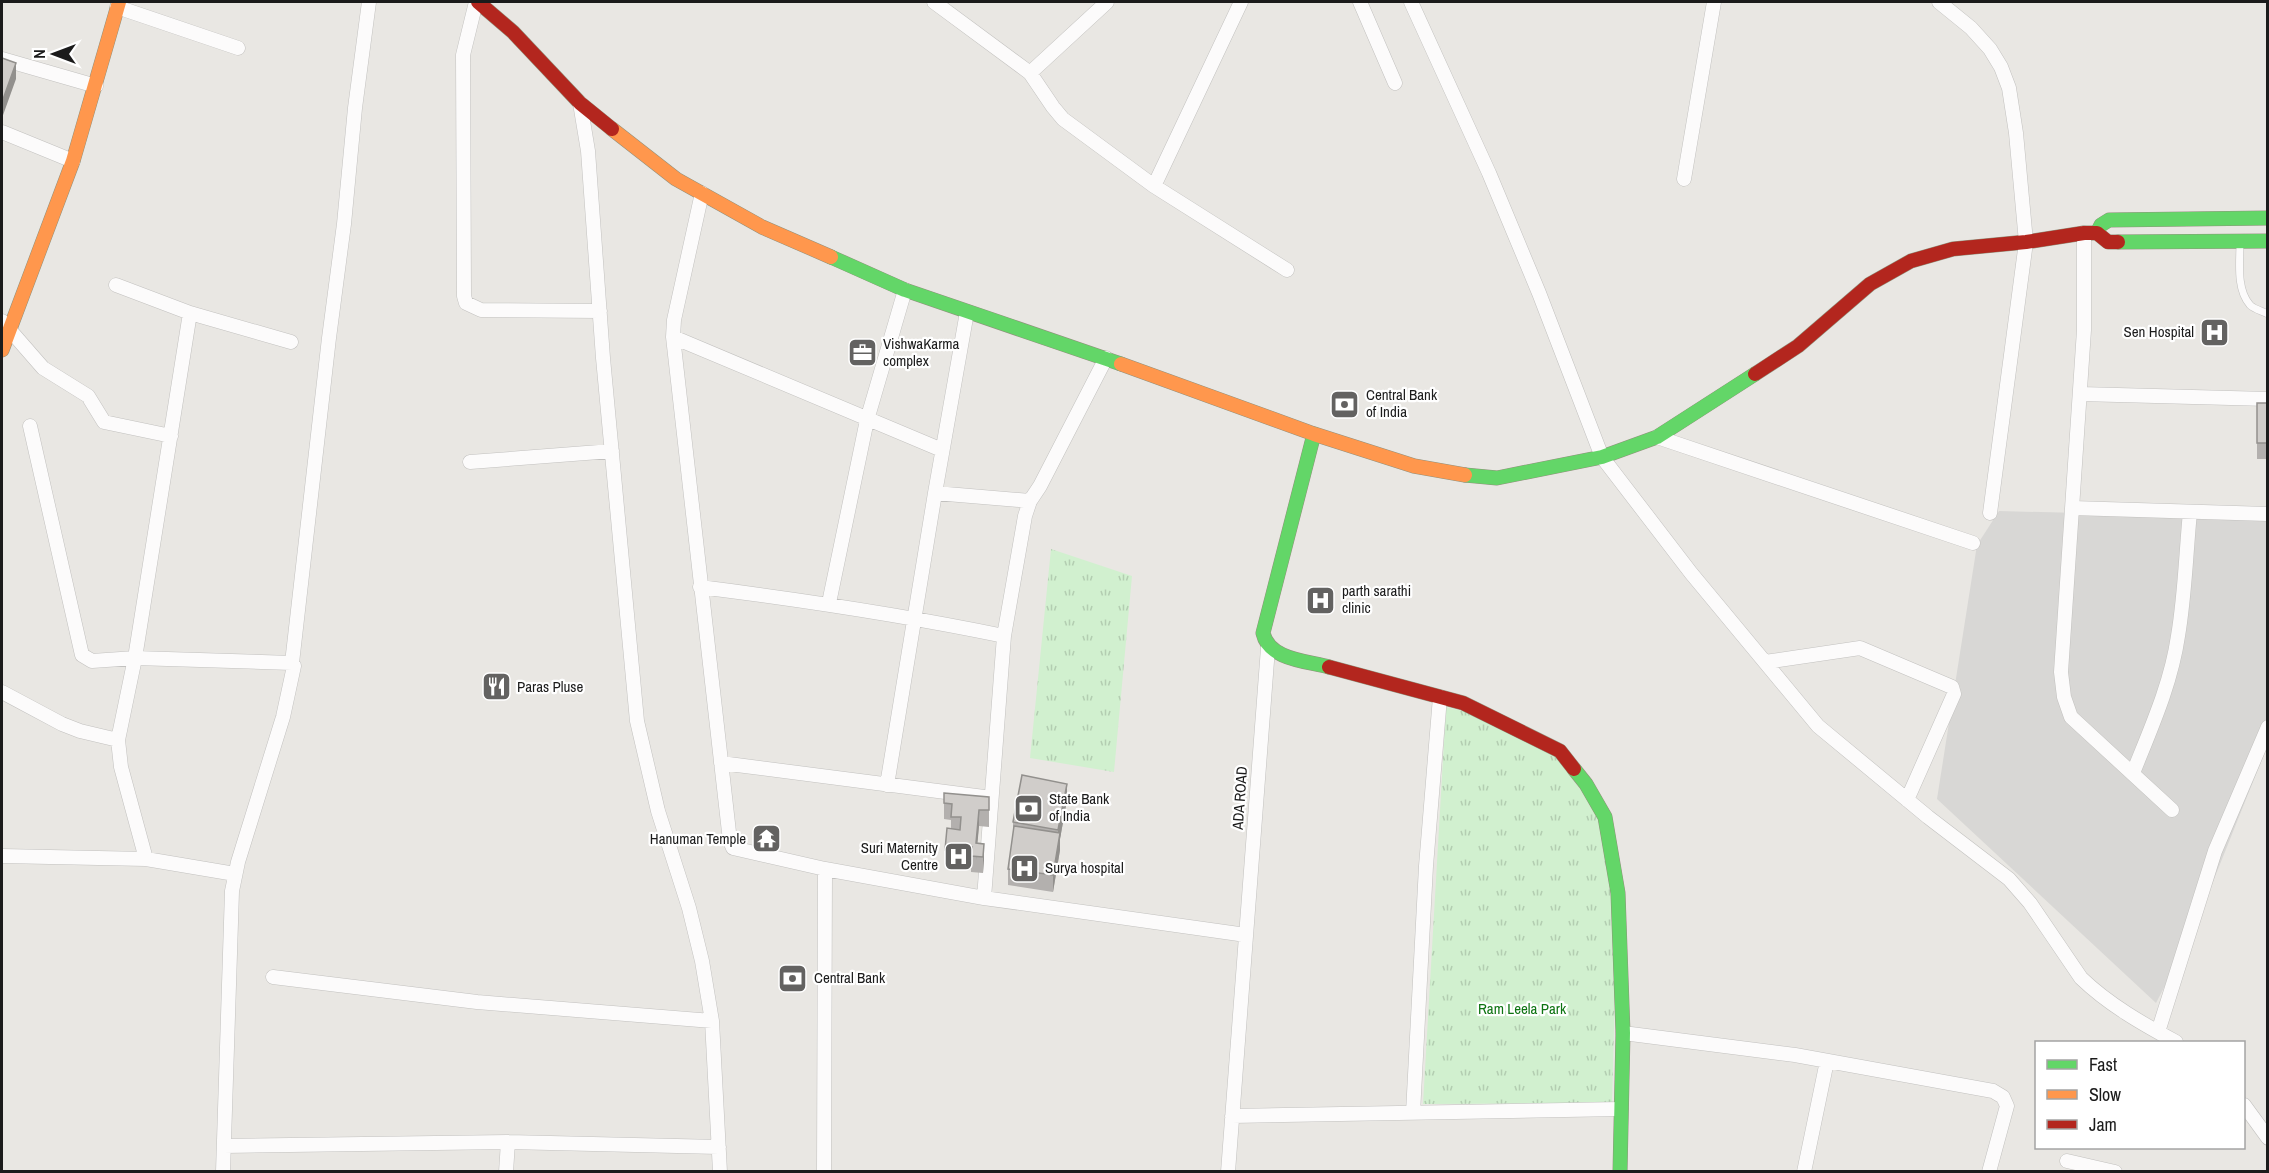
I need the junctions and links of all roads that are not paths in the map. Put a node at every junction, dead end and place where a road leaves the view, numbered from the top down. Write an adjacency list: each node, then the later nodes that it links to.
1 (369, 2): 64 (street)
2 (477, 2): 16 (main road); 30 (street)
3 (934, 2): 13 (street)
4 (1107, 2): 13 (street)
5 (1241, 2): 20 (street)
6 (1360, 2): 14 (street)
7 (1411, 2): 48 (street)
8 (1714, 2): 19 (street)
9 (1939, 2): 26 (street)
10 (118, 4): 11 (street); 15 (main road)
11 (238, 48)
12 (2, 59): 15 (street)
13 (1030, 73): 20 (street)
14 (1395, 83)
15 (96, 86): 18 (main road)
16 (580, 103): 21 (main road); 30 (street)
17 (2, 132): 18 (street)
18 (73, 160): 34 (main road)
19 (1684, 179)
20 (1154, 186): 27 (street)
21 (702, 193): 29 (main road); 35 (street)
22 (2268, 218): 23 (main road)
23 (2090, 233): 24 (main road); 26 (main road); 39 (street)
24 (2240, 241): 25 (main road); 33 (lane)
25 (2268, 241)
26 (2026, 242): 45 (main road); 54 (street)
27 (1287, 270)
28 (116, 285): 32 (street)
29 (905, 290): 31 (main road); 41 (street)
30 (600, 311): 47 (street)
31 (968, 312): 38 (main road); 46 (street)
32 (190, 313): 36 (street); 44 (street)
33 (2268, 314)
34 (6, 326): 37 (main road); 44 (street)
35 (673, 337): 41 (street); 57 (street)
36 (291, 342)
37 (2, 350)
38 (1106, 358): 43 (main road); 51 (street)
39 (2080, 394): 40 (street); 52 (street)
40 (2268, 399)
41 (867, 420): 46 (street); 58 (street)
42 (30, 426): 62 (street)
43 (1314, 434): 48 (main road); 61 (main road, ADA ROAD)
44 (171, 436): 62 (street)
45 (1657, 437): 48 (main road); 56 (street)
46 (942, 450): 50 (street)
47 (612, 451): 49 (street); 82 (street)
48 (1602, 457): 63 (street)
49 (470, 462)
50 (935, 493): 51 (street); 59 (street)
51 (1030, 501): 60 (street)
52 (2072, 508): 53 (street); 70 (street)
53 (2190, 512): 55 (street); 70 (street)
54 (1990, 513)
55 (2268, 514)
56 (1972, 543)
57 (700, 587): 58 (street); 69 (street)
58 (829, 603): 59 (street)
59 (915, 617): 60 (street); 71 (street)
60 (1004, 636): 72 (street)
61 (1268, 648): 66 (main road); 80 (street, ADA ROAD)
62 (135, 658): 64 (street); 68 (street)
63 (1765, 662): 73 (street); 73 (street)
64 (283, 663): 78 (street)
65 (2, 692): 68 (street)
66 (1440, 697): 84 (main road); 89 (street)
67 (2268, 726): 83 (street)
68 (118, 740): 76 (street)
69 (721, 763): 71 (street); 77 (street)
70 (2133, 773): 74 (street)
71 (887, 784): 72 (street)
72 (993, 799): 79 (street)
73 (1907, 800): 83 (street)
74 (2172, 810)
75 (2, 856): 76 (street)
76 (146, 859): 78 (street)
77 (825, 869): 79 (street); 99 (street)
78 (229, 873): 93 (street)
79 (984, 898): 80 (street)
80 (1246, 935): 90 (street, ADA ROAD)
81 (273, 977): 82 (street)
82 (712, 1021): 94 (street)
83 (2158, 1032): 85 (street)
84 (1623, 1033): 86 (street); 88 (main road)
85 (2174, 1041)
86 (1827, 1061): 102 (street); 103 (street)
87 (2245, 1105): 91 (street)
88 (1621, 1109): 89 (street); 101 (main road)
89 (1413, 1113): 90 (street)
90 (1232, 1116): 100 (street, ADA ROAD)
91 (2268, 1138)
92 (508, 1142): 93 (street); 94 (street); 97 (street)
93 (224, 1146): 96 (street)
94 (718, 1147): 98 (street)
95 (2067, 1161): 104 (street)
96 (223, 1172)
97 (506, 1172)
98 (720, 1172)
99 (824, 1172)
100 (1228, 1172)
101 (1620, 1172)
102 (1804, 1172)
103 (1989, 1172)
104 (2115, 1172)

